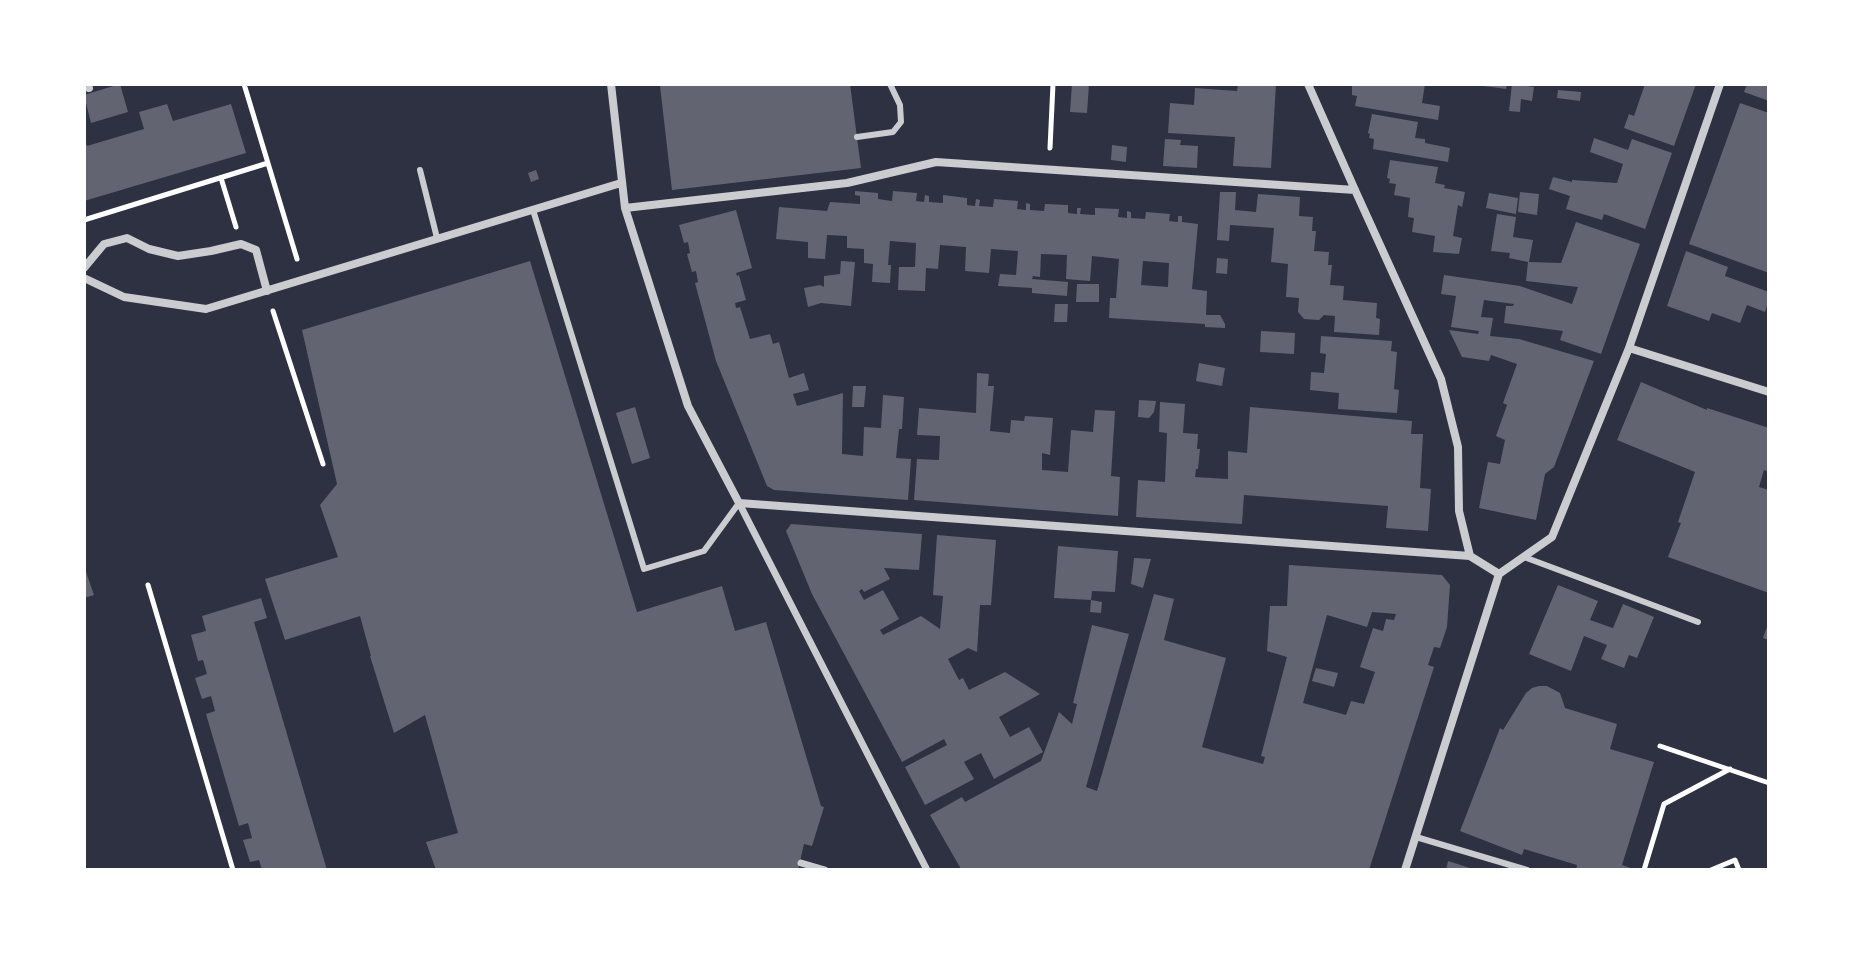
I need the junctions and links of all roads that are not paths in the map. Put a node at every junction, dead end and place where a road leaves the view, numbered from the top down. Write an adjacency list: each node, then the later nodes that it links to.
1 (611, 84): 7 (street)
2 (890, 84): 5 (lane)
3 (1308, 84): 8 (street)
4 (1720, 84): 15 (street)
5 (857, 137)
6 (420, 170): 11 (lane)
7 (621, 183): 9 (street); 10 (street)
8 (1355, 190): 9 (street); 18 (street)
9 (625, 208): 17 (street)
10 (533, 210): 11 (street); 17 (lane)
11 (437, 238): 14 (street)
12 (84, 268): 14 (street)
13 (84, 278): 14 (street)
14 (267, 291)
15 (1629, 348): 16 (street); 19 (street)
16 (1769, 392)
17 (739, 503): 18 (street); 25 (street)
18 (1470, 556): 20 (street)
19 (1524, 557): 20 (street); 21 (lane)
20 (1499, 574): 22 (street)
21 (1698, 622)
22 (1416, 837): 26 (street); 27 (lane)
23 (801, 863): 24 (street)
24 (825, 870)
25 (927, 870)
26 (1405, 870)
27 (1527, 870)

